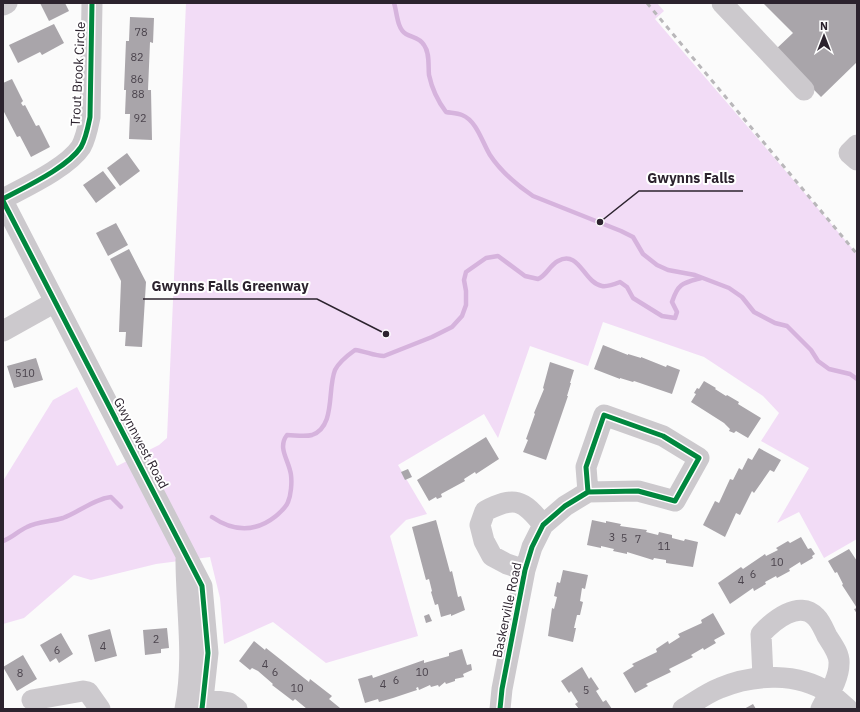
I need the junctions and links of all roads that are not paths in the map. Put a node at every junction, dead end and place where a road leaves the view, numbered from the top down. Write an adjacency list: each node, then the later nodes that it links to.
1 (7, 3): 4 (street)
2 (92, 3): 8 (street, Trout Brook Circle)
3 (722, 3): 5 (street)
4 (3, 5)
5 (804, 90)
6 (857, 145): 7 (street)
7 (857, 160)
8 (3, 200): 9 (street, Gwynnwest Road)
9 (56, 302): 10 (street); 17 (street, Gwynnwest Road)
10 (3, 330)
11 (588, 492): 11 (street); 12 (street, Baskerville Road)
12 (544, 524): 13 (street, Baskerville Road); 13 (street)
13 (525, 570): 20 (street, Baskerville Road)
14 (763, 677): 16 (street); 16 (street); 21 (street)
15 (32, 700): 18 (street)
16 (825, 701): 22 (street)
17 (195, 704): 19 (street)
18 (100, 709)
19 (237, 709)
20 (500, 709)
21 (683, 709)
22 (848, 709)

